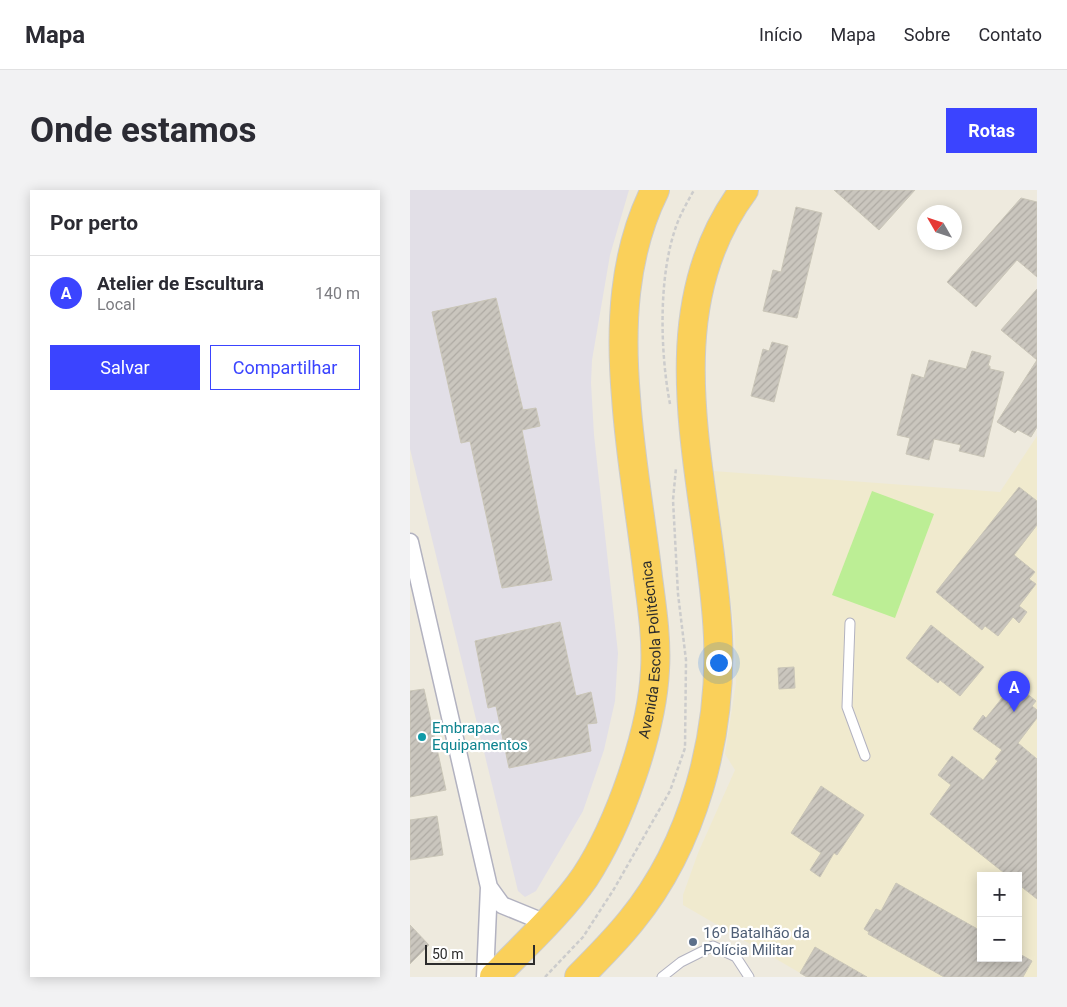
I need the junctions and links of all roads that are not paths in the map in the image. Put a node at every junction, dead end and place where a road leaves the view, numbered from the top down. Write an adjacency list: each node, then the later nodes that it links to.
1 (655, 190): 7 (highway, Avenida Escola Politécnica)
2 (744, 190): 10 (highway)
3 (410, 542): 6 (street)
4 (850, 623): 5 (lane)
5 (865, 756)
6 (489, 887): 7 (street); 8 (street)
7 (546, 923): 9 (highway, Avenida Escola Politécnica)
8 (484, 977)
9 (494, 977)
10 (579, 977)
11 (662, 977): 12 (lane)
12 (749, 977)

